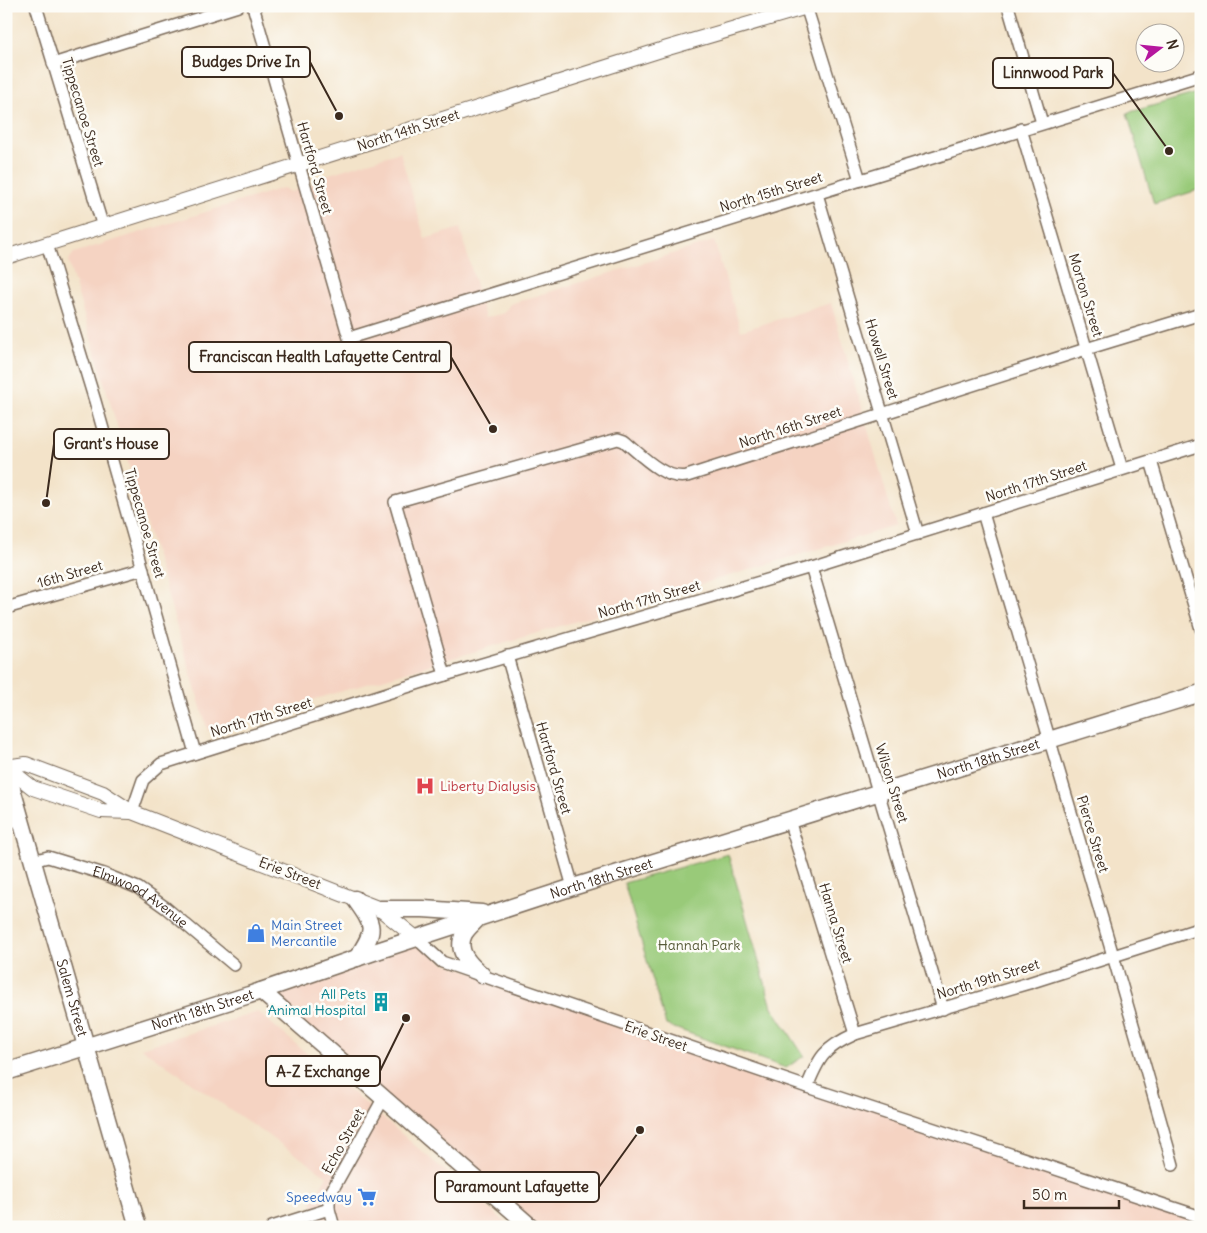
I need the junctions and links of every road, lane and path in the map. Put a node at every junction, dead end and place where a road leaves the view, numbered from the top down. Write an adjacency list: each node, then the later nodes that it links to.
1 (36, 6): 6 (street, Tippecanoe Street)
2 (238, 6): 6 (street)
3 (252, 6): 10 (street, Hartford Street)
4 (1008, 6): 8 (street)
5 (808, 7): 10 (street, North 14th Street); 11 (street)
6 (53, 64): 13 (street, Tippecanoe Street)
7 (1201, 75): 8 (street, North 15th Street)
8 (1042, 122): 9 (street, North 15th Street)
9 (1021, 129): 11 (street, North 15th Street); 18 (street, Morton Street)
10 (299, 165): 13 (street, North 14th Street); 17 (street, Hartford Street)
11 (860, 180): 12 (street, North 15th Street)
12 (817, 194): 17 (street, North 15th Street); 19 (street, Howell Street)
13 (102, 227): 14 (street, North 14th Street)
14 (47, 244): 15 (street, North 14th Street); 26 (street, Tippecanoe Street)
15 (6, 257)
16 (1201, 314): 18 (street, North 16th Street)
17 (350, 338)
18 (1086, 349): 19 (street, North 16th Street); 22 (street, Morton Street)
19 (883, 413): 24 (street, Howell Street); 30 (street, North 16th Street)
20 (1201, 445): 21 (street, North 17th Street)
21 (1151, 461): 22 (street, North 17th Street); 28 (street)
22 (1122, 469): 23 (street, North 17th Street)
23 (983, 513): 24 (street, North 17th Street); 32 (street, Pierce Street)
24 (918, 534): 25 (street, North 17th Street)
25 (811, 567): 29 (street, North 17th Street); 35 (street, Wilson Street)
26 (143, 569): 27 (street, 16th Street); 33 (street, Tippecanoe Street)
27 (6, 608)
28 (1201, 628)
29 (507, 656): 30 (street, North 17th Street); 40 (street, Hartford Street)
30 (444, 675): 33 (street, North 17th Street)
31 (1201, 693): 32 (main road, North 18th Street)
32 (1049, 740): 35 (main road, North 18th Street); 47 (street, Pierce Street)
33 (195, 753): 36 (street, North 17th Street)
34 (6, 767): 36 (street, Erie Street); 36 (street, Erie Street); 38 (main road, Salem Street)
35 (879, 794): 37 (main road, North 18th Street); 52 (street, Wilson Street)
36 (132, 812): 41 (street, Erie Street)
37 (789, 820): 40 (main road, North 18th Street); 53 (street, Hanna Street)
38 (13, 821): 39 (main road, Salem Street)
39 (32, 861): 49 (street, Elmwood Avenue); 54 (main road, Salem Street)
40 (572, 887): 43 (main road, North 18th Street)
41 (355, 899): 42 (street, Erie Street); 48 (main road)
42 (380, 909): 43 (main road); 46 (street, Erie Street)
43 (494, 913): 44 (main road, North 18th Street)
44 (478, 918): 46 (main road, North 18th Street); 50 (main road)
45 (1201, 928): 47 (street, North 19th Street)
46 (416, 938): 48 (main road, North 18th Street); 50 (street, Erie Street)
47 (1114, 956): 52 (street, North 19th Street); 58 (street, Pierce Street)
48 (357, 958): 51 (main road, North 18th Street)
49 (234, 965)
50 (482, 976): 56 (street, Erie Street)
51 (261, 991): 54 (main road, North 18th Street); 57 (main road)
52 (942, 1009): 53 (street, North 19th Street)
53 (854, 1034): 56 (street, North 19th Street)
54 (86, 1047): 55 (main road, North 18th Street); 61 (main road, Salem Street)
55 (6, 1072)
56 (807, 1087): 60 (street, Erie Street)
57 (383, 1099): 59 (street, Echo Street); 64 (main road)
58 (1173, 1165)
59 (329, 1208): 62 (street); 63 (street, Echo Street)
60 (1201, 1216)
61 (138, 1227)
62 (272, 1227)
63 (334, 1227)
64 (531, 1227)

